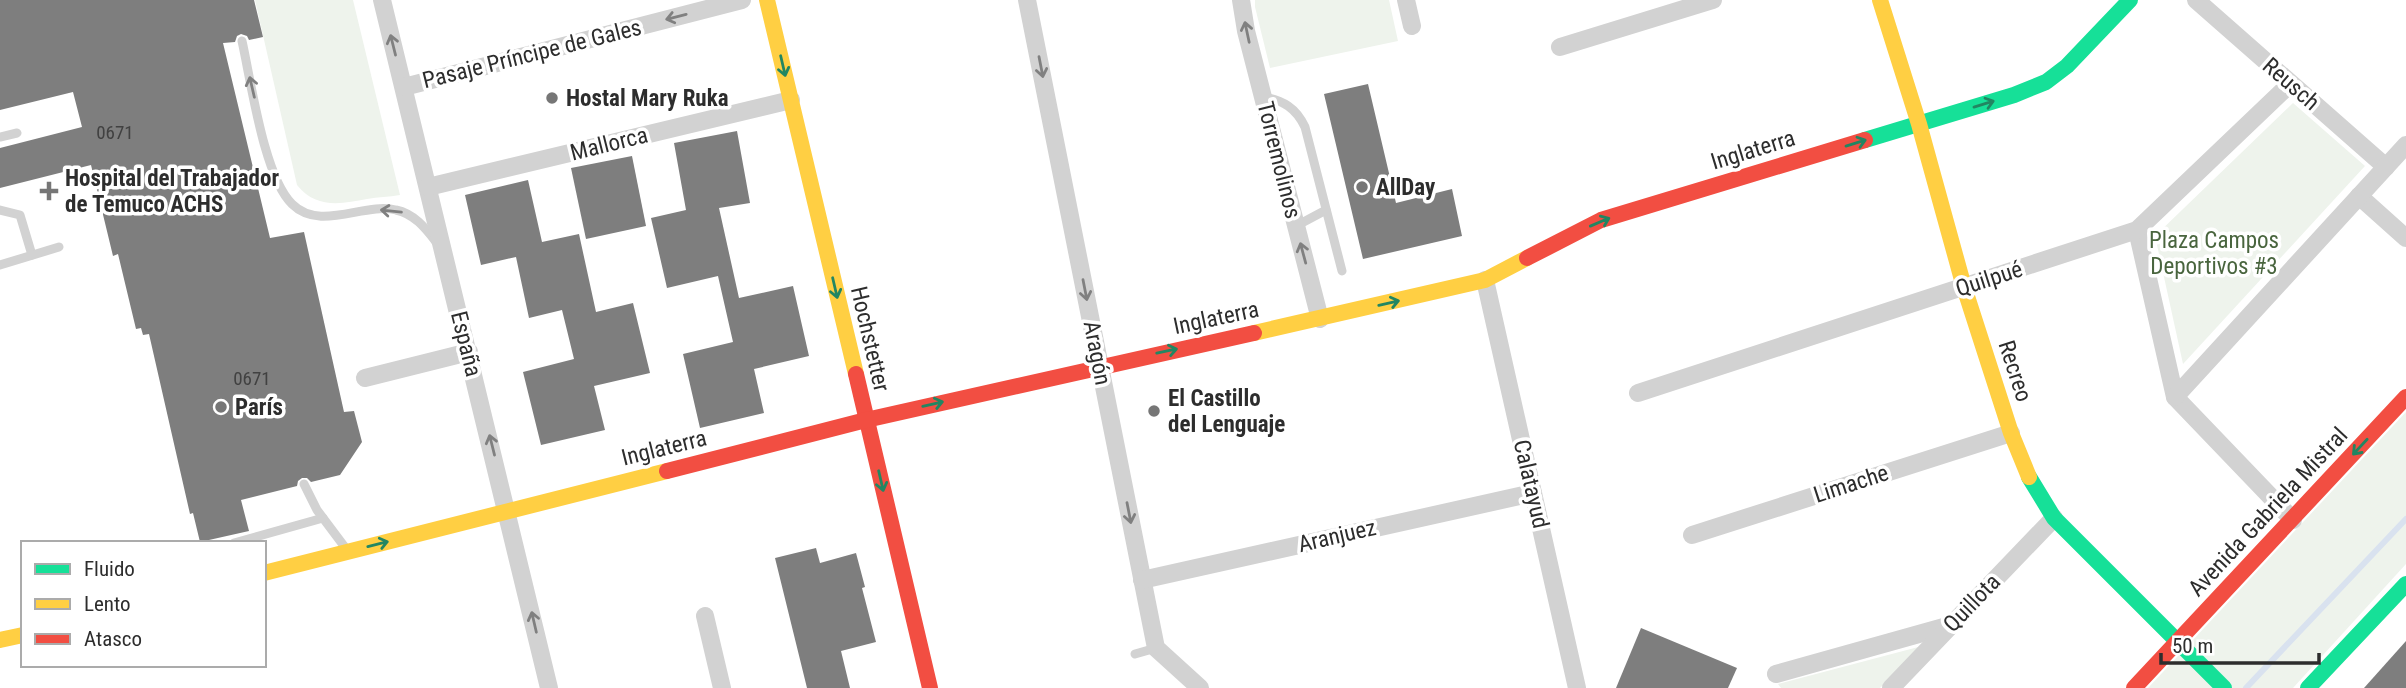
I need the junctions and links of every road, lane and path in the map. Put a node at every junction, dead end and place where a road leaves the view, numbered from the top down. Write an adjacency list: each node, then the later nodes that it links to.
1 (382, 0): 15 (street, España, one-way to 1)
2 (742, 0): 15 (street, Pasaje Príncipe de Gales, one-way to 15)
3 (767, 0): 17 (street, Hochstetter, one-way to 17)
4 (1027, 0): 39 (street, Aragón, one-way to 39)
5 (1241, 0): 16 (street, Torremolinos, one-way to 5)
6 (1406, 0): 11 (street)
7 (1713, 0): 13 (street)
8 (1880, 0): 18 (street, Recreo)
9 (2130, 0): 18 (street, Inglaterra, one-way to 9)
10 (2196, 0): 14 (street, Reusch)
11 (1412, 26)
12 (242, 41): 31 (lane, one-way to 12)
13 (1560, 47)
14 (2290, 83): 22 (street, Reusch); 28 (street, Quilpué)
15 (404, 87): 23 (street, España)
16 (1263, 97): 26 (lane); 27 (street, Torremolinos)
17 (790, 100): 23 (street, Mallorca); 44 (street, Hochstetter, one-way to 44)
18 (1919, 124): 35 (street, Inglaterra, one-way to 18); 36 (street, Recreo)
19 (17, 133): 20 (lane)
20 (0, 137)
21 (2406, 145): 22 (street)
22 (2385, 167): 24 (street)
23 (428, 187): 31 (street, España)
24 (2359, 196): 29 (street); 42 (street)
25 (0, 210): 32 (lane)
26 (1326, 210): 27 (lane); 34 (lane)
27 (1296, 226): 37 (street, Torremolinos, one-way to 27)
28 (2137, 230): 36 (street, Quilpué); 42 (street)
29 (2406, 238)
30 (59, 247): 32 (lane)
31 (443, 250): 38 (street, España)
32 (32, 255): 33 (lane)
33 (0, 265)
34 (1342, 271)
35 (1485, 280): 37 (street, Inglaterra, one-way to 35); 47 (street, Calatayud)
36 (1965, 287): 41 (street, Quilpué); 45 (street, Recreo)
37 (1321, 319): 39 (street, Inglaterra, one-way to 37)
38 (469, 352): 40 (street); 48 (street, España, one-way to 38)
39 (1100, 366): 44 (street, Inglaterra, one-way to 39); 56 (street, Aragón, one-way to 56)
40 (365, 378)
41 (1638, 393)
42 (2175, 397): 51 (street)
43 (2406, 397): 51 (street, Avenida Gabriela Mistral, one-way to 51)
44 (866, 420): 48 (street, Inglaterra); 69 (street, Hochstetter, one-way to 69)
45 (2011, 433): 50 (street, Recreo); 52 (street, Limache)
46 (304, 484): 49 (lane)
47 (1533, 493): 56 (street, Aranjuez); 71 (street, Calatayud)
48 (508, 511): 54 (street, Inglaterra, one-way to 48); 67 (street, España, one-way to 48)
49 (323, 518): 53 (lane); 54 (lane)
50 (2054, 518): 59 (street, Quillota); 62 (street, Recreo)
51 (2293, 520): 62 (street, Avenida Gabriela Mistral)
52 (1692, 535)
53 (241, 541)
54 (348, 552): 55 (street, Inglaterra)
55 (266, 572)
56 (1142, 580): 63 (street, Aragón)
57 (2406, 584): 74 (street)
58 (705, 616): 68 (street)
59 (1951, 625): 65 (street); 72 (street, Quillota)
60 (21, 635): 61 (street)
61 (0, 640)
62 (2177, 643): 66 (street, Recreo); 73 (street, Avenida Gabriela Mistral)
63 (1156, 648): 64 (lane); 70 (street)
64 (1135, 654)
65 (1776, 674)
66 (2219, 683)
67 (549, 688)
68 (720, 688)
69 (930, 688)
70 (1200, 688)
71 (1577, 688)
72 (1891, 688)
73 (2134, 688)
74 (2308, 688)

